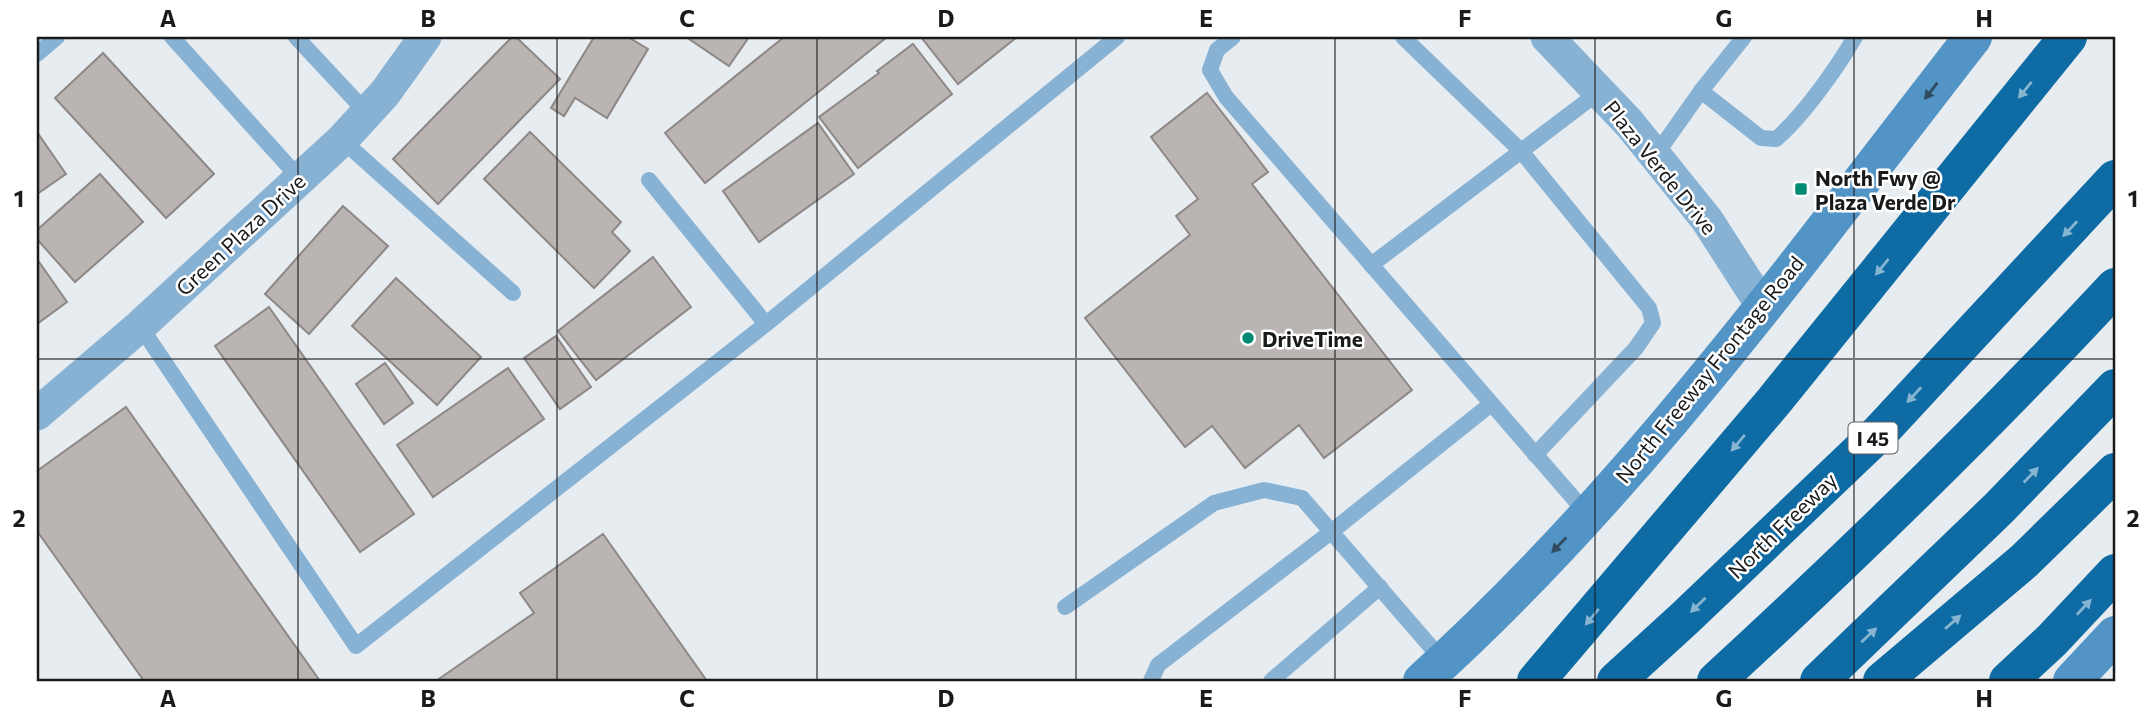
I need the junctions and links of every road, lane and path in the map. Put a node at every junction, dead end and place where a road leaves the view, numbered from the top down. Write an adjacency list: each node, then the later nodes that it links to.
1 (57, 37): 13 (lane)
2 (172, 37): 20 (lane)
3 (296, 37): 16 (lane)
4 (425, 37): 16 (street, Green Plaza Drive)
5 (1117, 37): 27 (lane)
6 (1233, 37): 23 (lane)
7 (1403, 37): 18 (lane)
8 (1744, 37): 14 (lane)
9 (1855, 37): 14 (lane)
10 (1973, 37): 26 (main road, North Freeway Frontage Road, one-way to 26)
11 (2068, 37): 43 (highway, one-way to 43)
12 (1550, 38): 15 (street, Plaza Verde Drive)
13 (37, 54)
14 (1701, 91): 19 (lane)
15 (1599, 92): 18 (lane); 19 (street, Plaza Verde Drive)
16 (367, 113): 17 (street, Green Plaza Drive)
17 (342, 140): 20 (street, Green Plaza Drive); 25 (lane)
18 (1521, 151): 23 (lane); 32 (lane)
19 (1655, 156): 26 (street, Plaza Verde Drive)
20 (300, 178): 28 (street, Green Plaza Drive)
21 (2115, 178): 44 (highway, North Freeway / I 45, one-way to 44)
22 (649, 180): 27 (lane)
23 (1371, 265): 30 (lane)
24 (2115, 286): 45 (highway)
25 (513, 293)
26 (1763, 307): 34 (main road, North Freeway Frontage Road)
27 (766, 324): 28 (lane)
28 (140, 326): 31 (street, Green Plaza Drive)
29 (2115, 388): 46 (highway, one-way to 29)
30 (1491, 404): 32 (lane); 35 (lane)
31 (37, 414)
32 (1535, 455): 34 (lane)
33 (2115, 472): 47 (highway, one-way to 33)
34 (1588, 514): 40 (main road, North Freeway Frontage Road, one-way to 40)
35 (1331, 532): 37 (lane); 38 (lane); 41 (lane)
36 (2115, 573): 48 (highway, one-way to 36)
37 (1380, 587): 40 (lane); 42 (lane)
38 (1065, 607)
39 (2115, 635): 49 (main road)
40 (1433, 671)
41 (1151, 681)
42 (1271, 681)
43 (1536, 681)
44 (1616, 681)
45 (1716, 681)
46 (1819, 681)
47 (1882, 681)
48 (2008, 681)
49 (2072, 681)

